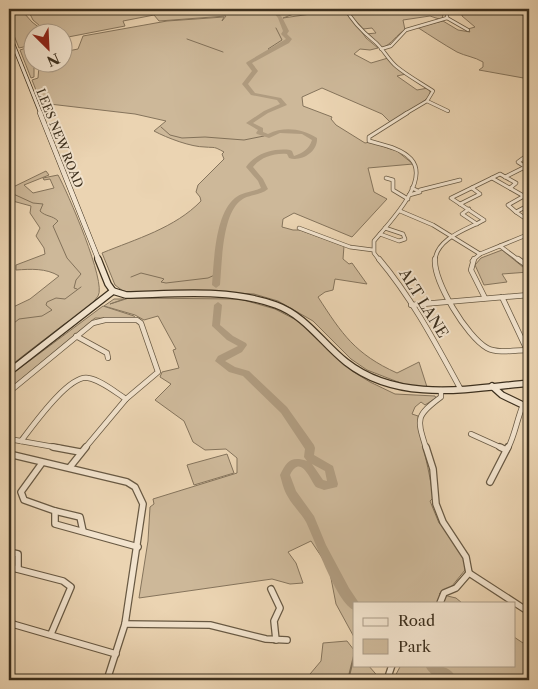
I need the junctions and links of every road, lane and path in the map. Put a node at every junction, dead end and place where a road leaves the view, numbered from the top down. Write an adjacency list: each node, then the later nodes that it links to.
1 (45, 9): 4 (street)
2 (346, 9): 8 (street)
3 (447, 9): 5 (street)
4 (9, 14)
5 (447, 18): 6 (street); 8 (street)
6 (468, 30)
7 (9, 34): 41 (main road, LEES NEW ROAD)
8 (381, 49): 9 (street)
9 (427, 101): 10 (street); 18 (street)
10 (448, 111)
11 (529, 154): 12 (street)
12 (525, 167): 13 (street); 14 (street)
13 (529, 170)
14 (505, 177): 16 (street); 20 (street)
15 (386, 178): 23 (street)
16 (492, 178): 19 (street); 20 (street)
17 (460, 180): 21 (street)
18 (412, 188): 21 (street); 23 (street)
19 (472, 188): 25 (street); 25 (street)
20 (510, 188): 22 (street)
21 (420, 190): 23 (street)
22 (524, 196): 24 (street); 29 (street)
23 (408, 197): 28 (street)
24 (529, 199)
25 (460, 204): 27 (street)
26 (529, 205): 29 (street)
27 (469, 209): 31 (street); 31 (street)
28 (400, 211): 33 (street); 36 (street)
29 (516, 212): 30 (street)
30 (529, 221)
31 (477, 224): 36 (street)
32 (299, 228): 38 (street)
33 (385, 228): 34 (street); 34 (street)
34 (380, 234): 38 (street)
35 (529, 234): 37 (street)
36 (453, 237): 39 (street); 45 (street)
37 (500, 246): 39 (street); 40 (street)
38 (373, 250): 46 (street, ALT LANE)
39 (480, 254): 44 (street)
40 (528, 265)
41 (113, 291): 50 (main road); 54 (main road)
42 (529, 295): 43 (street)
43 (502, 297): 44 (street); 48 (street)
44 (485, 298): 45 (street)
45 (450, 300): 46 (street); 48 (street)
46 (411, 305): 53 (street, ALT LANE)
47 (76, 336): 49 (street); 55 (street); 56 (street)
48 (528, 350)
49 (108, 358)
50 (9, 372)
51 (529, 383): 52 (main road)
52 (492, 386): 53 (main road); 57 (main road)
53 (460, 388): 54 (main road)
54 (441, 390): 73 (street)
55 (9, 392)
56 (126, 400): 60 (street); 62 (street)
57 (526, 406): 61 (street)
58 (471, 434): 61 (street)
59 (9, 438): 60 (street)
60 (21, 441): 62 (street)
61 (506, 450): 66 (street)
62 (80, 452): 65 (street)
63 (9, 454): 64 (street)
64 (42, 463): 65 (street); 67 (street)
65 (70, 467): 69 (street)
66 (490, 482)
67 (55, 511): 68 (street); 68 (street)
68 (83, 531): 69 (street)
69 (138, 547): 80 (street)
70 (9, 552): 72 (street)
71 (9, 567): 72 (street)
72 (18, 569): 82 (street)
73 (468, 573): 75 (street); 76 (street)
74 (271, 588): 83 (street)
75 (440, 602)
76 (513, 602)
77 (516, 604): 78 (street)
78 (529, 612)
79 (11, 624): 81 (street); 82 (street)
80 (125, 624): 83 (street); 85 (street)
81 (9, 633)
82 (51, 634): 85 (street)
83 (276, 640): 84 (street)
84 (287, 640)
85 (116, 654): 87 (street)
86 (392, 666): 88 (street)
87 (107, 680)
88 (387, 680)

